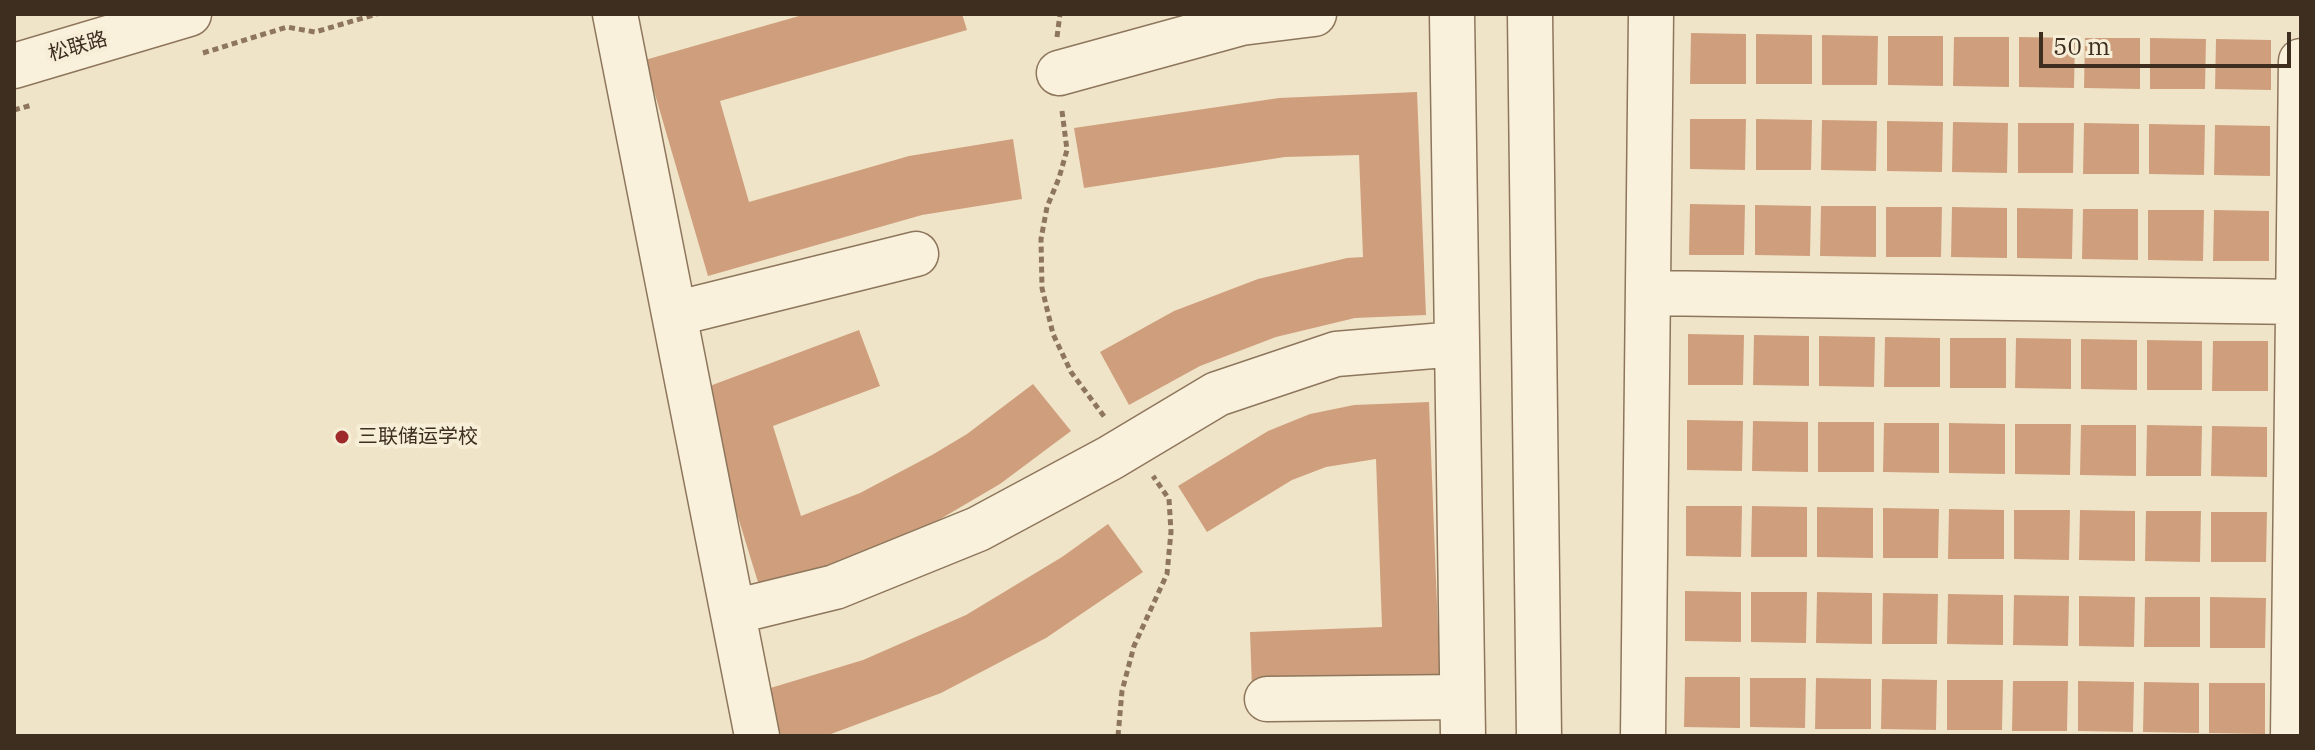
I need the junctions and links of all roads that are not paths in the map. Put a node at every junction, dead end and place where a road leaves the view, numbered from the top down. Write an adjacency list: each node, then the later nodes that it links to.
1 (189, 14): 8 (street, 松联路)
2 (615, 14): 13 (street)
3 (1314, 14): 9 (street)
4 (1452, 14): 14 (street)
5 (1530, 14): 19 (street)
6 (1651, 14): 11 (street)
7 (2301, 61): 12 (street)
8 (14, 66)
9 (1059, 73)
10 (916, 254): 13 (street)
11 (1648, 293): 12 (street); 20 (street)
12 (2300, 302): 21 (street)
13 (674, 314): 15 (street)
14 (1457, 344): 15 (street); 17 (street)
15 (733, 612): 18 (street)
16 (1267, 699): 17 (street)
17 (1462, 717)
18 (757, 736)
19 (1539, 736)
20 (1643, 736)
21 (2293, 736)

